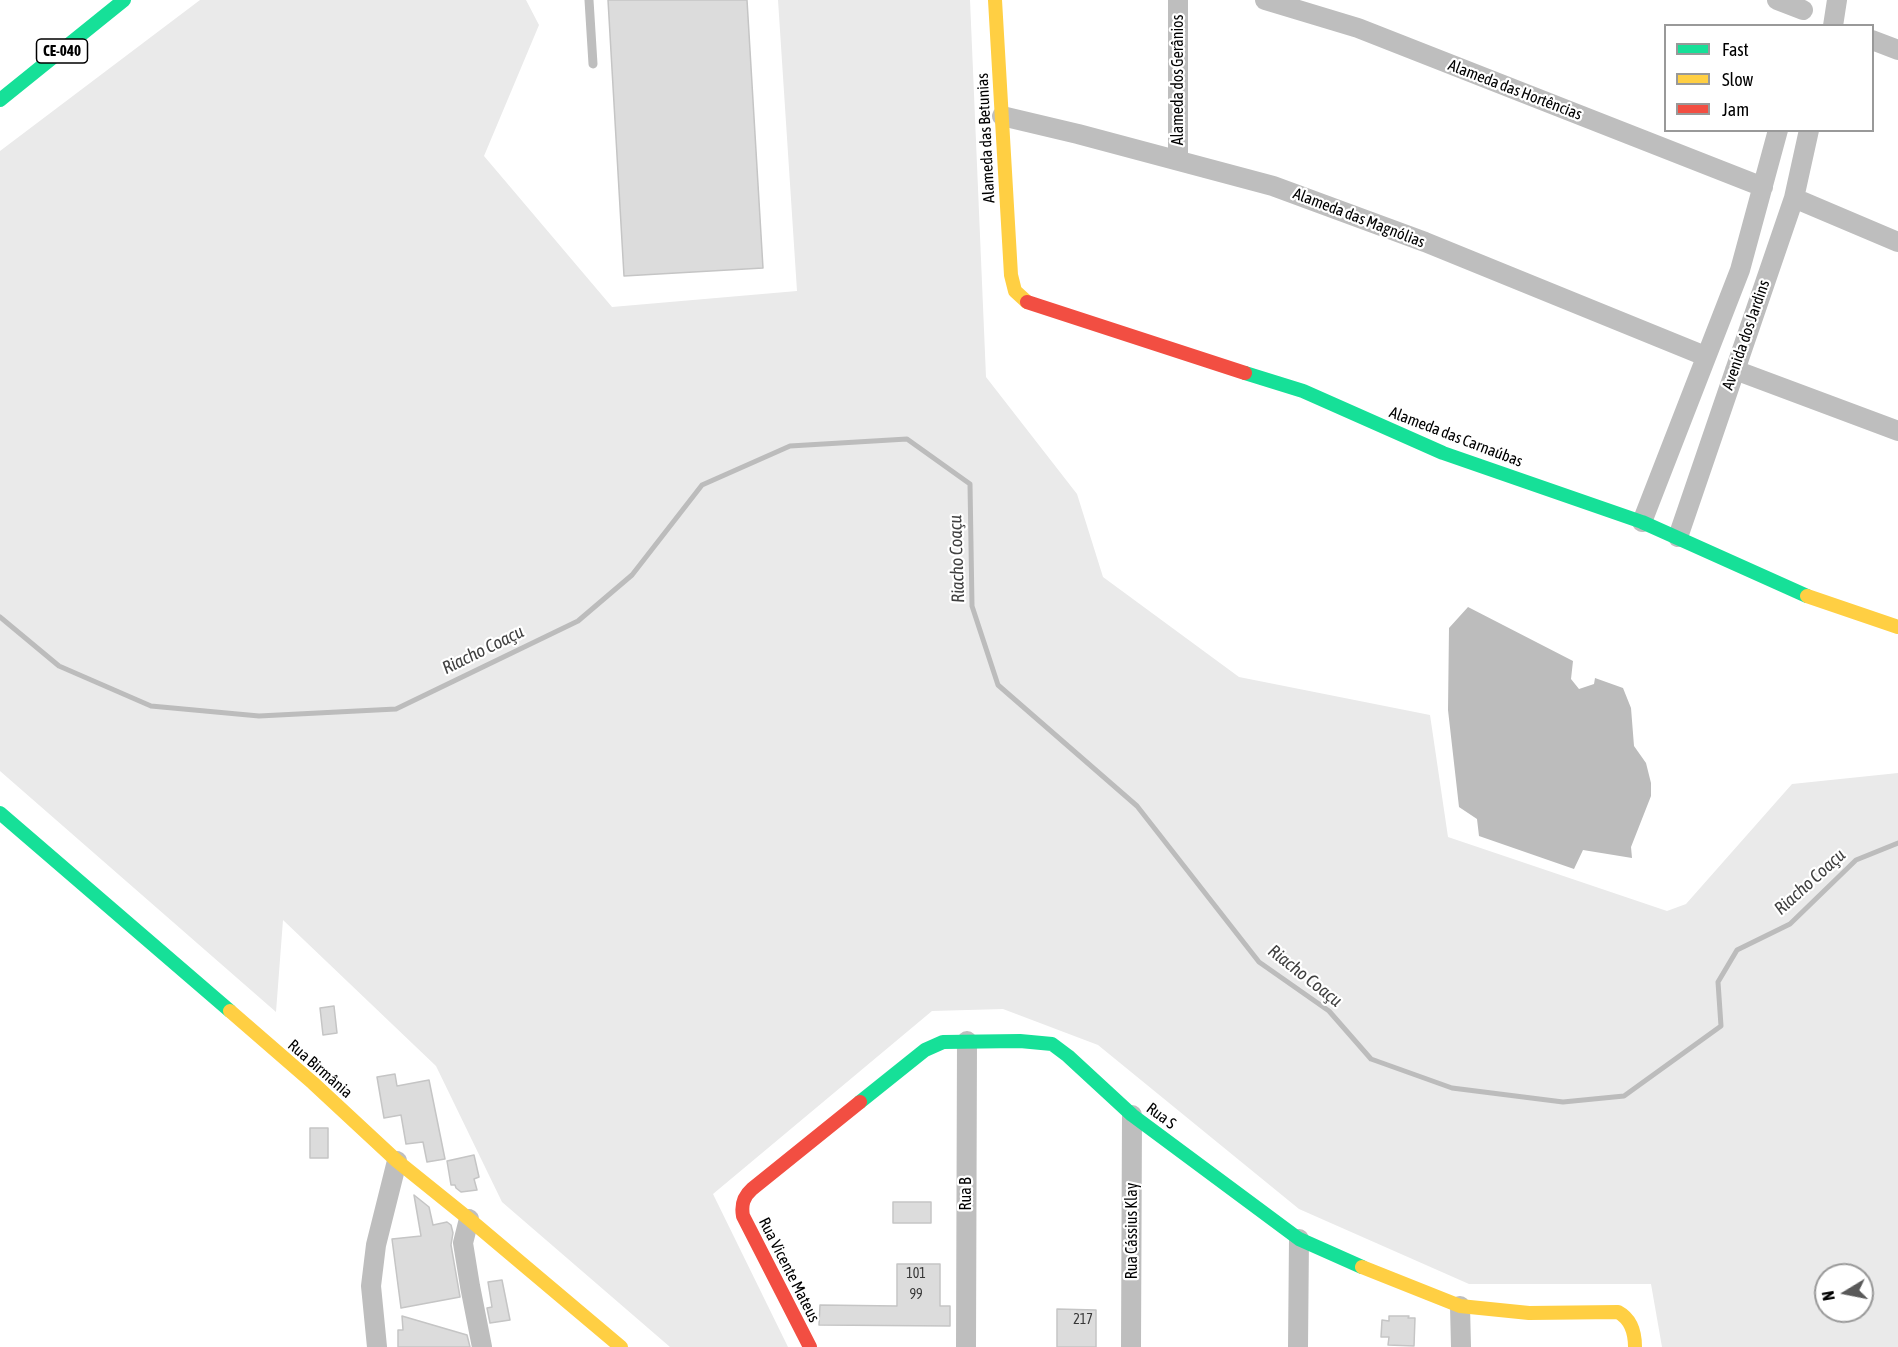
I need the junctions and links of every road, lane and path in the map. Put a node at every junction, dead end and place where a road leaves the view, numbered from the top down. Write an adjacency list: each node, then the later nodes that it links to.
1 (124, 0): 13 (main road, CE-040)
2 (589, 0): 12 (lane)
3 (996, 0): 14 (main road, Alameda das Betunias)
4 (1178, 0): 17 (street, Alameda dos Gerânios)
5 (1265, 0): 18 (street, Alameda das Hortências)
6 (1777, 0): 8 (street)
7 (1837, 0): 9 (street)
8 (1803, 12)
9 (1834, 24)
10 (1874, 41): 11 (street)
11 (1898, 50)
12 (593, 64)
13 (0, 100)
14 (1002, 116): 17 (street, Alameda das Magnólias); 22 (main road, Alameda das Betunias)
15 (1777, 132): 18 (street, Avenida dos Jardins)
16 (1809, 132): 19 (street, Avenida dos Jardins)
17 (1178, 160): 24 (street, Alameda das Magnólias)
18 (1763, 187): 21 (street, Avenida dos Jardins)
19 (1794, 198): 20 (street); 23 (street, Avenida dos Jardins)
20 (1898, 243)
21 (1740, 270): 23 (street); 24 (street, Avenida dos Jardins)
22 (1011, 275): 27 (main road, Alameda das Carnaúbas)
23 (1765, 278): 25 (street, Avenida dos Jardins)
24 (1705, 356): 27 (street, Avenida dos Jardins)
25 (1735, 370): 26 (street); 28 (street, Avenida dos Jardins)
26 (1898, 431)
27 (1642, 522): 28 (main road, Alameda das Carnaúbas)
28 (1678, 537): 29 (main road, Alameda das Carnaúbas)
29 (1898, 627)
30 (0, 813): 33 (main road, Rua Birmânia)
31 (967, 1041): 32 (main road, Rua S); 34 (main road, Rua S); 42 (street, Rua B)
32 (1132, 1115): 36 (main road, Rua S); 43 (street, Rua Cássius Klay)
33 (397, 1161): 35 (main road, Rua Birmânia); 38 (street)
34 (741, 1208): 41 (main road, Rua Vicente Mateus)
35 (470, 1219): 39 (street); 40 (main road, Rua Birmânia)
36 (1299, 1239): 37 (main road, Rua S); 44 (street)
37 (1460, 1306): 45 (street); 46 (main road, Rua S)
38 (377, 1347)
39 (483, 1347)
40 (621, 1347)
41 (810, 1347)
42 (966, 1347)
43 (1131, 1347)
44 (1298, 1347)
45 (1461, 1347)
46 (1635, 1347)

